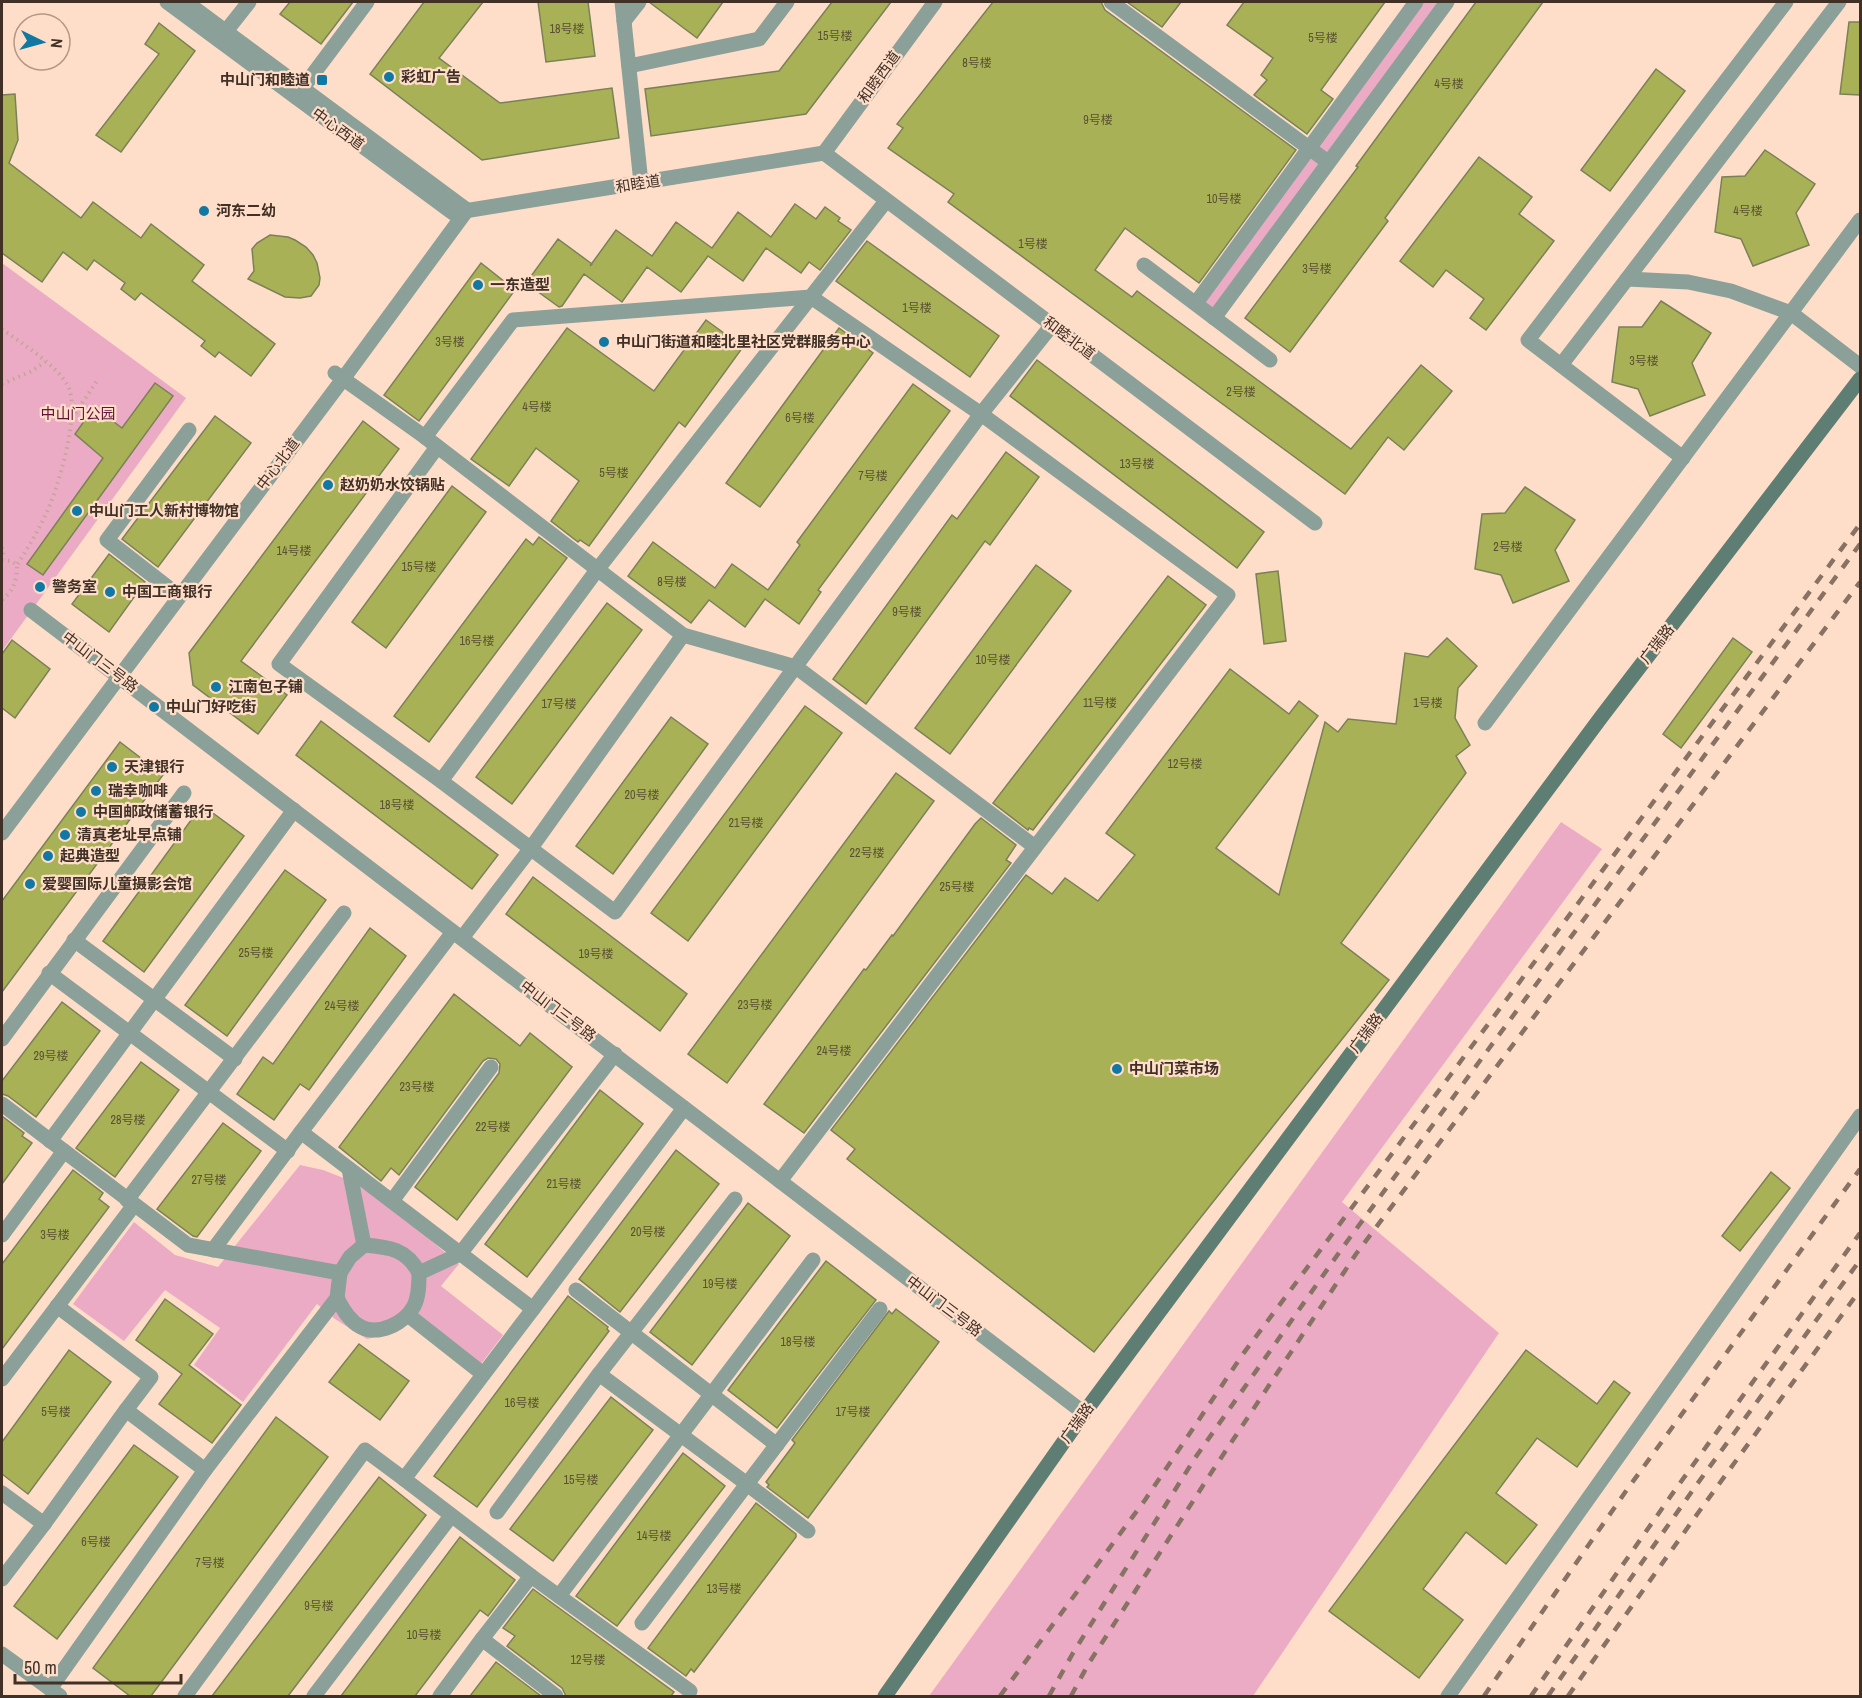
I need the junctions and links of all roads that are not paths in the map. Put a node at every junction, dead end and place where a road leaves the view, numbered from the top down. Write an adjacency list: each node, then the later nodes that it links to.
1 (167, 2): 15 (street, 中心西道)
2 (186, 2): 15 (street, 中心西道)
3 (249, 2): 15 (street)
4 (367, 2): 17 (street)
5 (621, 2): 14 (street)
6 (639, 2): 14 (street)
7 (787, 2): 16 (street)
8 (935, 2): 19 (street, 和睦西道)
9 (1111, 2): 18 (street)
10 (1416, 2): 18 (street)
11 (1447, 2): 20 (street)
12 (1786, 2): 33 (street)
13 (1839, 2): 26 (street)
14 (624, 21): 16 (street)
15 (223, 36): 17 (street, 中心西道)
16 (629, 66): 21 (street)
17 (299, 92): 23 (street, 中心西道)
18 (1310, 149): 20 (street); 28 (street)
19 (824, 153): 21 (street, 和睦道); 22 (street, 和睦北道)
20 (1328, 162): 30 (street)
21 (641, 183): 23 (street, 和睦道)
22 (886, 201): 27 (street); 31 (street, 和睦北道)
23 (460, 211): 35 (street, 中心北道)
24 (1860, 220): 29 (street)
25 (1144, 264): 28 (street)
26 (1627, 279): 29 (street); 33 (street)
27 (811, 297): 37 (street); 39 (street); 42 (street)
28 (1196, 303): 30 (street)
29 (1791, 313): 34 (street); 40 (street)
30 (1214, 318): 32 (street)
31 (1052, 325): 37 (street); 41 (street, 和睦北道)
32 (1270, 360)
33 (1561, 365): 40 (street)
34 (1860, 366)
35 (339, 376): 39 (street); 43 (street, 中心北道)
36 (1860, 379): 98 (main road, 广瑞路)
37 (981, 414): 46 (street); 54 (street)
38 (189, 430): 43 (street)
39 (431, 442): 42 (street); 49 (street)
40 (1683, 458): 48 (street)
41 (1315, 523)
42 (597, 570): 45 (street); 49 (street)
43 (175, 593): 47 (street, 中心北道)
44 (31, 610): 47 (street, 中山门三号路)
45 (683, 635): 46 (street); 55 (street)
46 (796, 667): 54 (street); 55 (street)
47 (115, 674): 51 (street, 中山门三号路); 52 (street, 中心北道); 53 (street, 中心北道)
48 (1485, 723)
49 (441, 781): 55 (street)
50 (184, 793): 58 (street)
51 (294, 810): 57 (street, 中山门三号路); 60 (street)
52 (2, 818)
53 (2, 833)
54 (1035, 847): 75 (street)
55 (531, 848): 57 (street)
56 (344, 913): 64 (street)
57 (458, 935): 63 (street, 中山门三号路); 70 (street)
58 (74, 940): 59 (street); 60 (street)
59 (49, 973): 61 (street); 62 (street)
60 (154, 999): 61 (street); 64 (street)
61 (129, 1033): 66 (street); 71 (street)
62 (2, 1039)
63 (615, 1054): 68 (street, 中山门三号路); 82 (street)
64 (235, 1059): 66 (street)
65 (491, 1067): 77 (street)
66 (209, 1093): 72 (street); 78 (street)
67 (2, 1104): 71 (street)
68 (684, 1108): 75 (street, 中山门三号路); 89 (street)
69 (1860, 1116): 122 (street)
70 (301, 1132): 72 (street); 74 (street)
71 (50, 1141): 73 (street)
72 (288, 1150): 81 (street)
73 (64, 1151): 78 (street); 79 (street)
74 (349, 1169): 77 (street); 80 (street)
75 (780, 1181): 98 (street, 中山门三号路)
76 (735, 1199): 92 (street)
77 (392, 1201): 82 (street)
78 (130, 1203): 81 (street); 88 (street)
79 (2, 1235)
80 (364, 1245): 84 (street); 85 (street)
81 (213, 1250): 84 (street)
82 (460, 1254): 85 (street); 89 (street)
83 (813, 1260): 96 (street)
84 (340, 1273): 87 (street)
85 (419, 1273): 91 (street)
86 (576, 1290): 92 (street)
87 (337, 1298): 91 (street); 101 (street)
88 (57, 1306): 95 (street); 97 (street)
89 (533, 1309): 93 (street)
90 (880, 1309): 100 (street)
91 (408, 1314): 93 (street)
92 (630, 1332): 94 (street); 96 (street)
93 (483, 1374): 102 (street)
94 (599, 1374): 99 (street); 105 (street)
95 (2, 1379)
96 (711, 1394): 99 (street); 100 (street)
97 (126, 1410): 101 (street); 107 (street)
98 (1084, 1413): 121 (main road, 广瑞路)
99 (680, 1436): 103 (street); 111 (street)
100 (777, 1445): 103 (street)
101 (205, 1470): 116 (street)
102 (404, 1479): 106 (street); 117 (street)
103 (747, 1484): 108 (street); 112 (street)
104 (2, 1493): 107 (street)
105 (497, 1512)
106 (452, 1516): 109 (street); 118 (street)
107 (44, 1524): 110 (street)
108 (808, 1531)
109 (531, 1576): 111 (street); 113 (street)
110 (2, 1579)
111 (559, 1596): 115 (street)
112 (642, 1623)
113 (482, 1639): 119 (street); 120 (street)
114 (2, 1654): 116 (street)
115 (690, 1691)
116 (55, 1693)
117 (185, 1696)
118 (314, 1696)
119 (440, 1696)
120 (556, 1696)
121 (885, 1696)
122 (1448, 1696)

